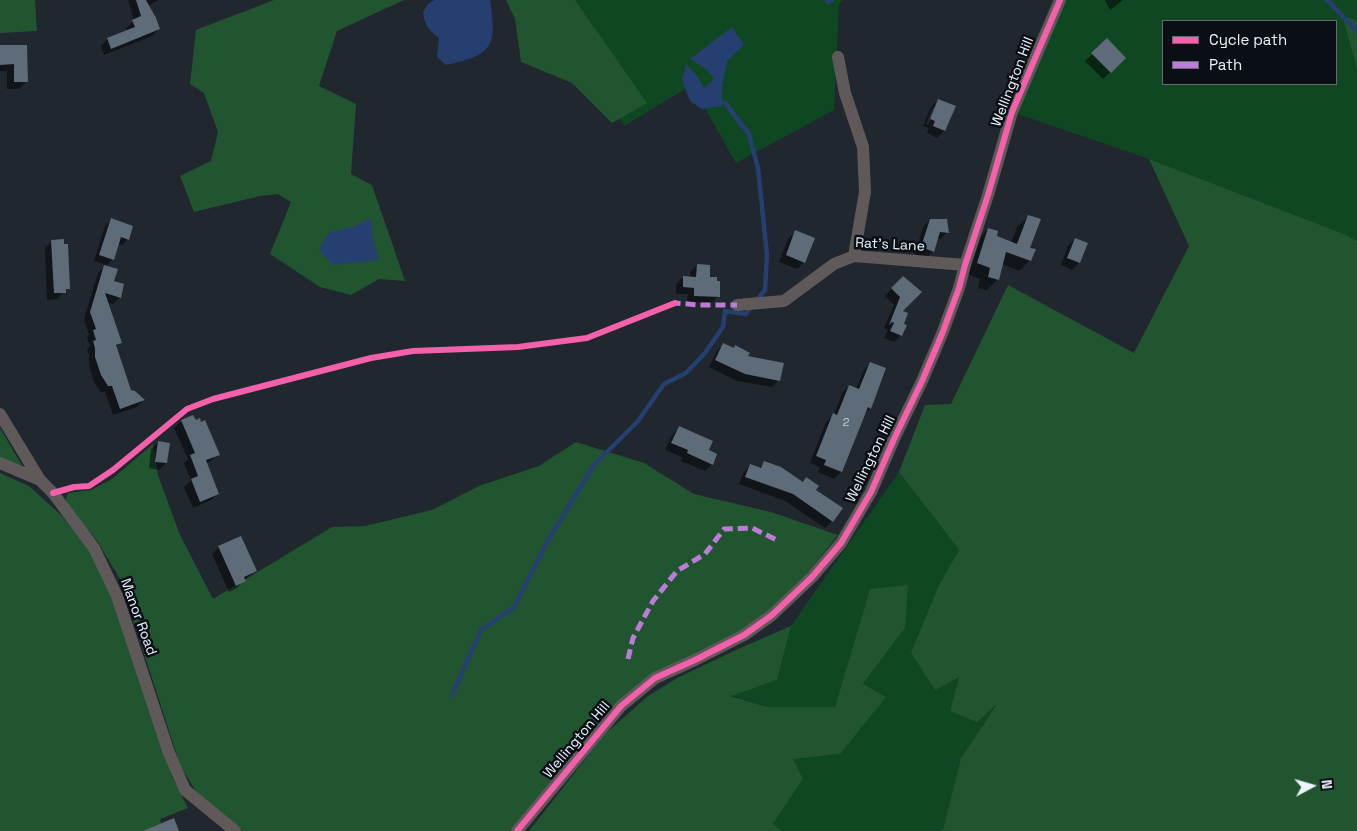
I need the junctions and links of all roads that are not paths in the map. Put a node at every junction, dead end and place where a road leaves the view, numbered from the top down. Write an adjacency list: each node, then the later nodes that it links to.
1 (1060, 0): 4 (street, Wellington Hill)
2 (838, 57): 3 (street)
3 (854, 256): 4 (street, Rat's Lane); 5 (street, Rat's Lane)
4 (965, 264): 10 (street, Wellington Hill)
5 (737, 304)
6 (0, 414): 8 (street, Manor Road)
7 (0, 463): 8 (street)
8 (40, 480): 9 (street, Manor Road)
9 (235, 831)
10 (517, 831)

